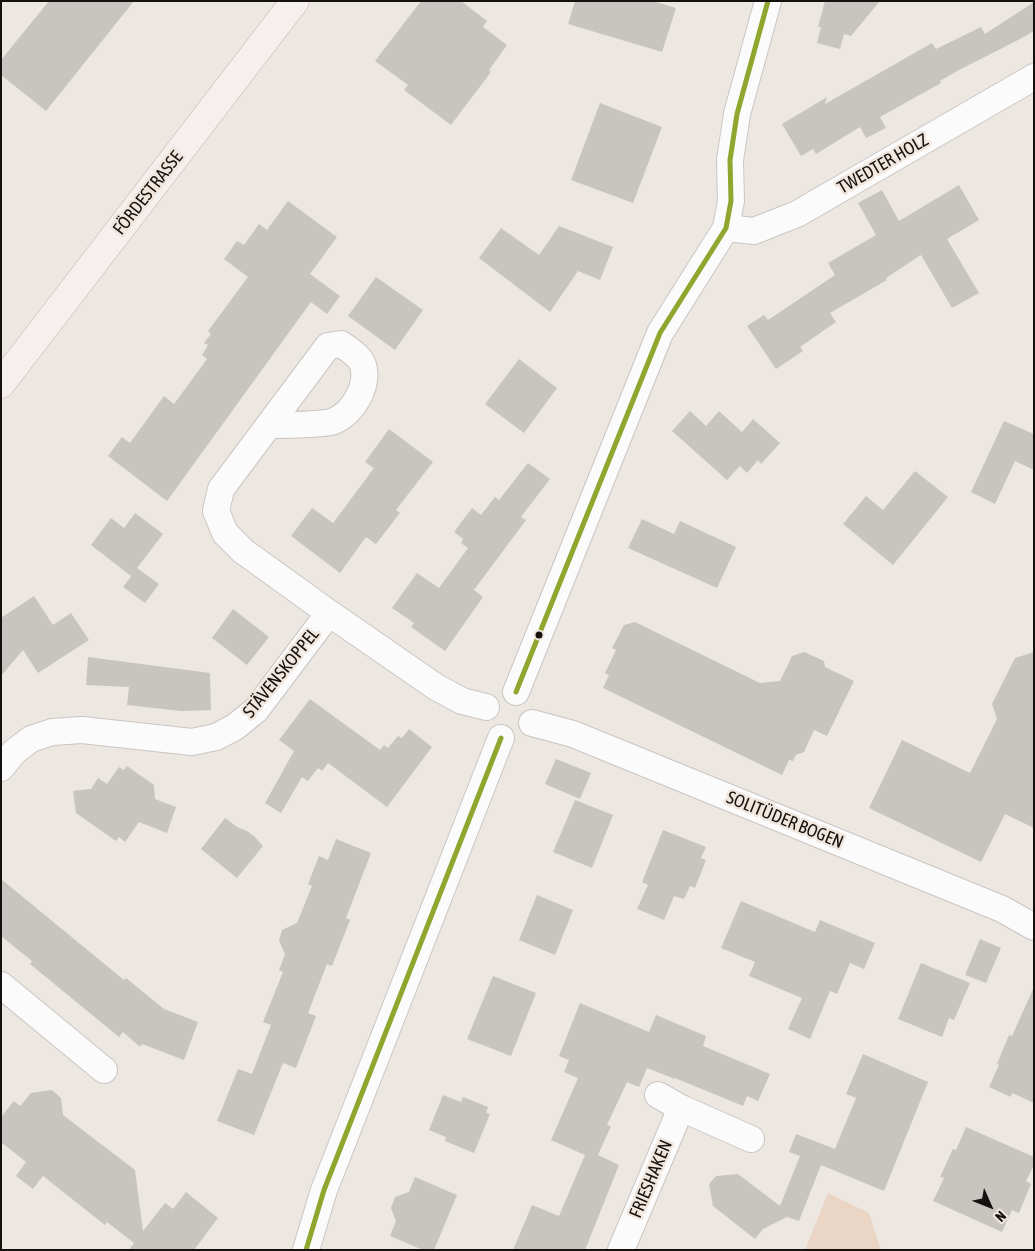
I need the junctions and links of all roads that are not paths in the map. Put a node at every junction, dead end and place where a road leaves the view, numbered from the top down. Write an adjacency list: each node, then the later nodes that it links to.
1 (295, 1): 5 (main road, FÖRDESTRASSE)
2 (768, 1): 4 (street)
3 (1034, 77): 4 (street, TWEDTER HOLZ)
4 (726, 228): 8 (street)
5 (1, 384)
6 (269, 425): 7 (street)
7 (329, 613): 9 (street, STÄVENSKOPPEL); 12 (street, STÄVENSKOPPEL)
8 (516, 692): 9 (street); 10 (street)
9 (486, 707): 11 (street)
10 (532, 722): 11 (street); 13 (street, SOLITÜDER BOGEN)
11 (501, 738): 19 (street)
12 (1, 768)
13 (1030, 916)
14 (1, 985): 15 (street)
15 (104, 1070)
16 (658, 1095): 17 (street)
17 (681, 1108): 18 (street); 20 (street, FRIESHAKEN)
18 (751, 1138)
19 (306, 1250)
20 (621, 1250)

